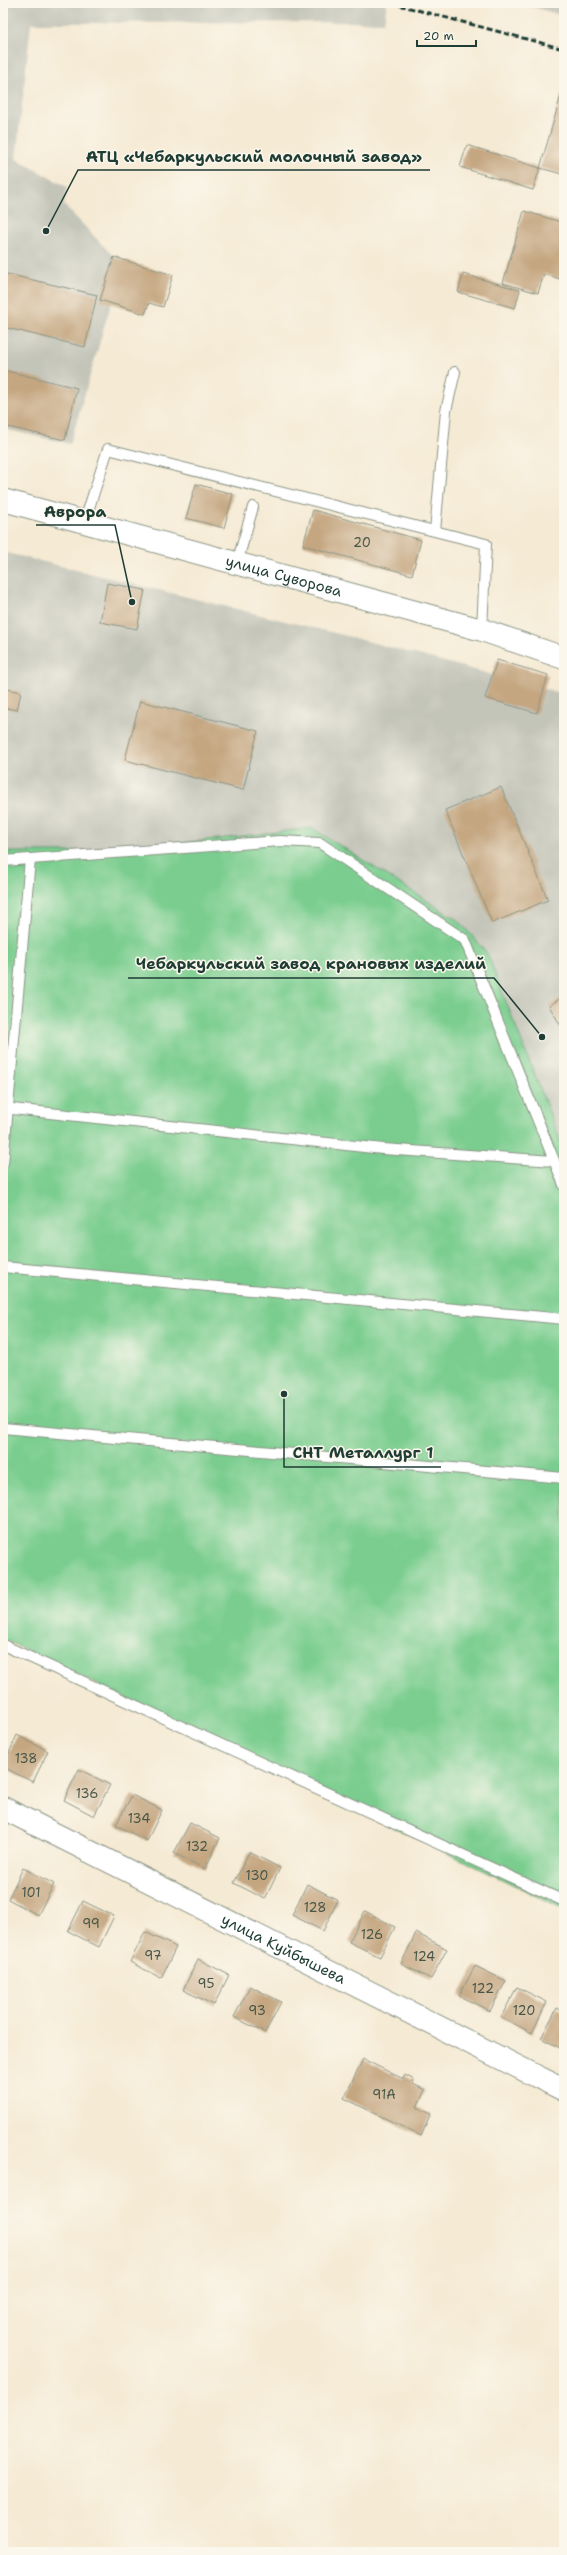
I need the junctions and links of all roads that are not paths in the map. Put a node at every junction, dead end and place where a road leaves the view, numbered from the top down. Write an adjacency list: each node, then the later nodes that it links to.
1 (455, 372): 5 (lane)
2 (3, 500): 4 (main road, улица Суворова)
3 (253, 507): 6 (lane)
4 (84, 522): 5 (lane); 6 (main road, улица Суворова)
5 (435, 531): 7 (lane)
6 (237, 564): 7 (main road, улица Суворова)
7 (482, 630): 8 (main road, улица Суворова)
8 (564, 658)
9 (30, 859): 10 (lane); 11 (lane); 12 (lane)
10 (3, 861)
11 (6, 1108): 12 (lane); 13 (lane)
12 (554, 1161): 14 (lane)
13 (3, 1163)
14 (564, 1185)
15 (3, 1267): 16 (lane)
16 (564, 1319)
17 (3, 1428): 18 (lane)
18 (564, 1478)
19 (3, 1645): 21 (lane)
20 (3, 1808): 22 (main road, улица Куйбышева)
21 (564, 1901)
22 (564, 2090)

